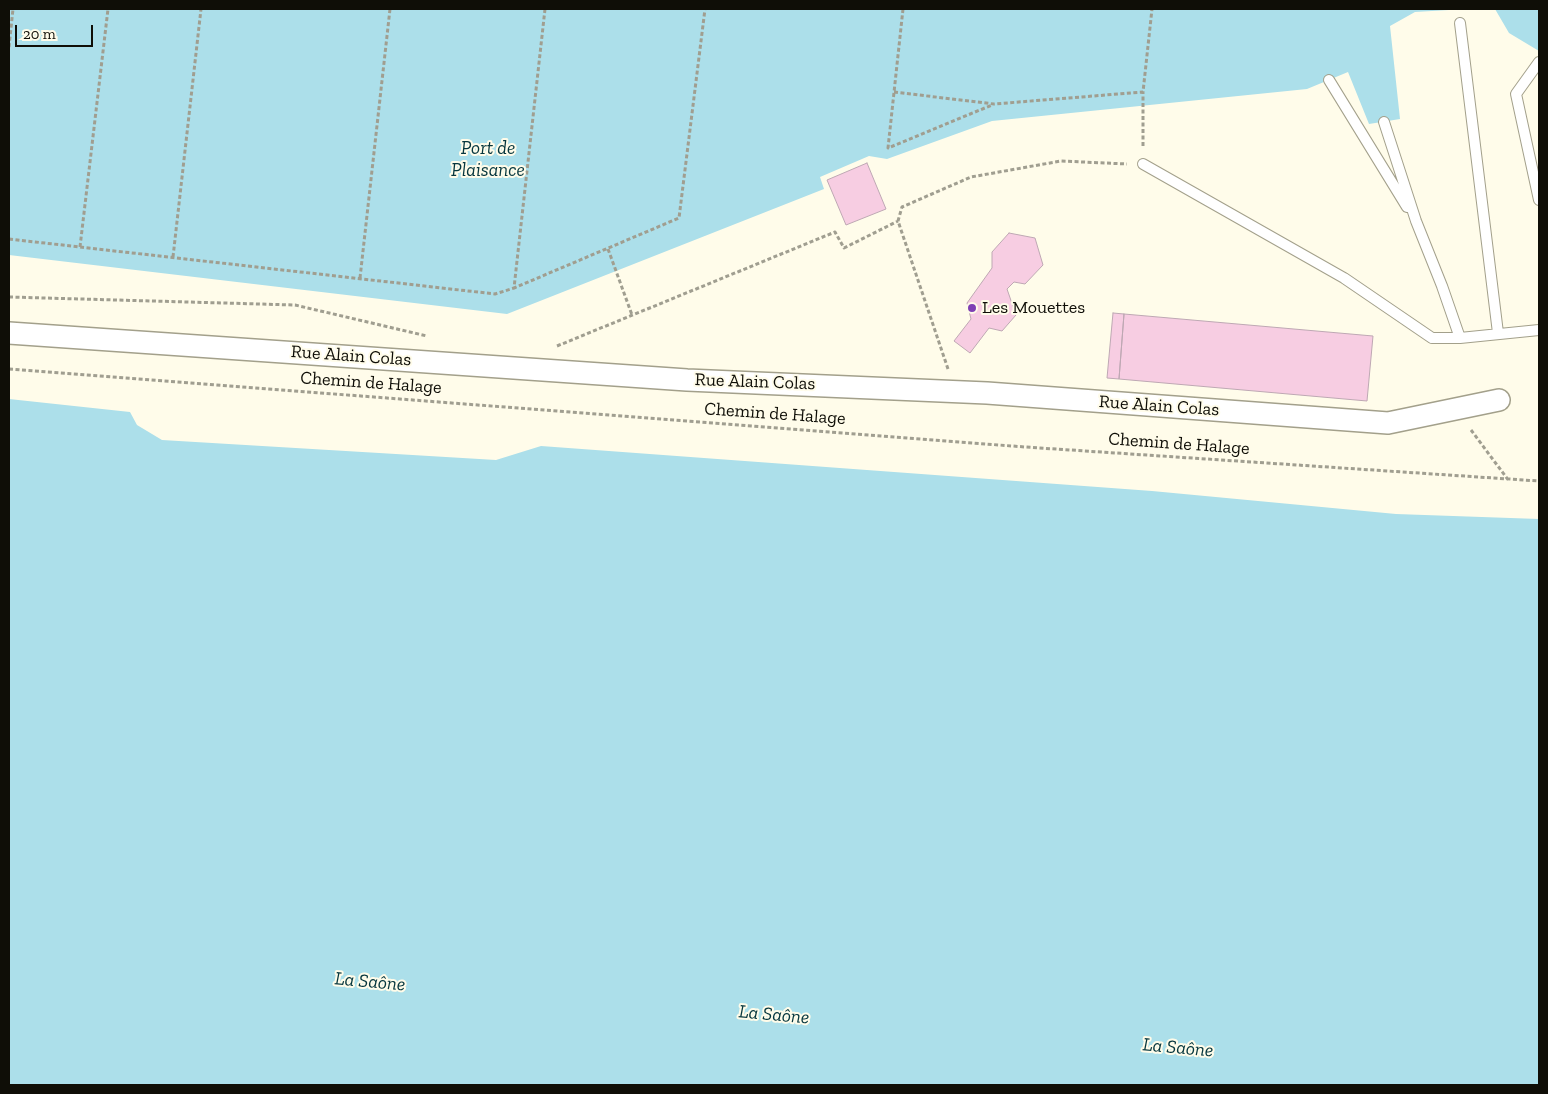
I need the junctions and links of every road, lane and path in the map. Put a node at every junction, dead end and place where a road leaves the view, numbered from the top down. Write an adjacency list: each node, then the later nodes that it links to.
1 (13, 9): 10 (path)
2 (108, 9): 22 (path)
3 (201, 9): 24 (path)
4 (390, 9): 25 (path)
5 (544, 9): 26 (path)
6 (704, 9): 23 (path)
7 (904, 9): 13 (path)
8 (1152, 9): 14 (path)
9 (1460, 23): 31 (lane)
10 (9, 47)
11 (1539, 62): 18 (lane)
12 (1328, 80): 20 (lane)
13 (894, 92): 15 (path); 15 (path)
14 (1143, 92): 15 (path); 17 (path)
15 (994, 104)
16 (1384, 122): 20 (lane)
17 (1143, 164): 19 (path); 33 (lane)
18 (1539, 200)
19 (898, 221): 28 (path); 36 (path)
20 (1416, 221): 33 (lane)
21 (9, 239): 22 (path)
22 (80, 247): 24 (path)
23 (608, 249): 26 (path); 28 (path)
24 (173, 258): 25 (path)
25 (360, 278): 26 (path)
26 (514, 288)
27 (9, 297): 32 (path)
28 (632, 315): 34 (path)
29 (1539, 330): 31 (lane)
30 (9, 332): 36 (street, Rue Alain Colas)
31 (1498, 333): 33 (lane)
32 (428, 337)
33 (1460, 338)
34 (554, 348)
35 (9, 369): 39 (path, Chemin de Halage)
36 (953, 391): 38 (street, Rue Alain Colas)
37 (1499, 400): 38 (street, Rue Alain Colas)
38 (1456, 409): 39 (path)
39 (1509, 481): 40 (path, Chemin de Halage)
40 (1539, 482)

